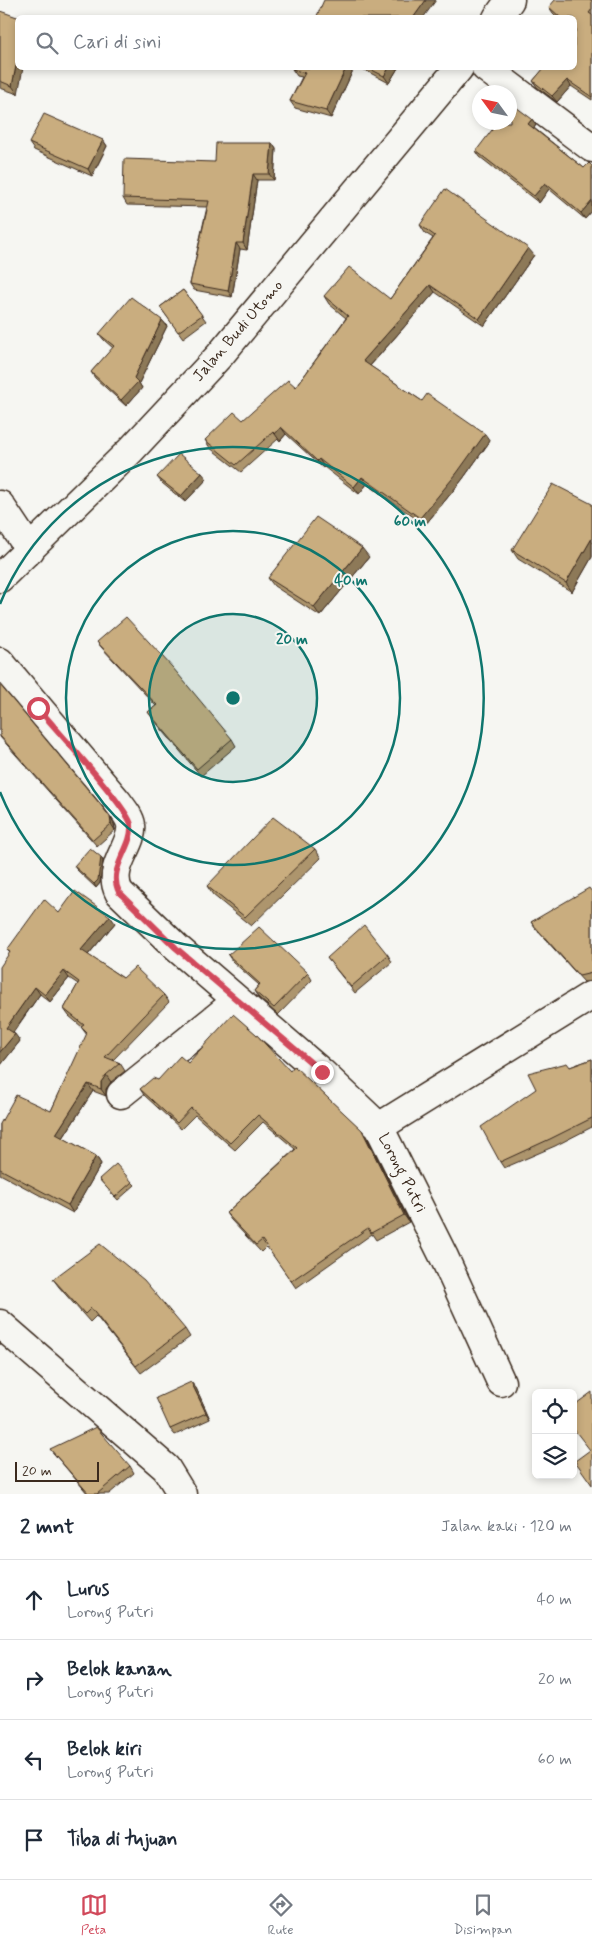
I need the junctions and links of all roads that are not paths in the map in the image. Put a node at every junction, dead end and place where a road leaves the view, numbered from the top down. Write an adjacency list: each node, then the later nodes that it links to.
1 (510, 0): 2 (street)
2 (499, 15)
3 (457, 70): 7 (street, Jalan Budi Utomo)
4 (489, 70): 5 (street)
5 (592, 148)
6 (0, 505): 7 (street)
7 (30, 550): 8 (street, Jalan Budi Utomo)
8 (0, 578)
9 (0, 662): 11 (street, Lorong Putri)
10 (592, 995): 13 (street)
11 (237, 1001): 12 (street); 13 (street, Lorong Putri)
12 (121, 1094)
13 (379, 1127): 15 (street, Lorong Putri)
14 (0, 1324): 16 (street)
15 (501, 1382)
16 (182, 1494)

